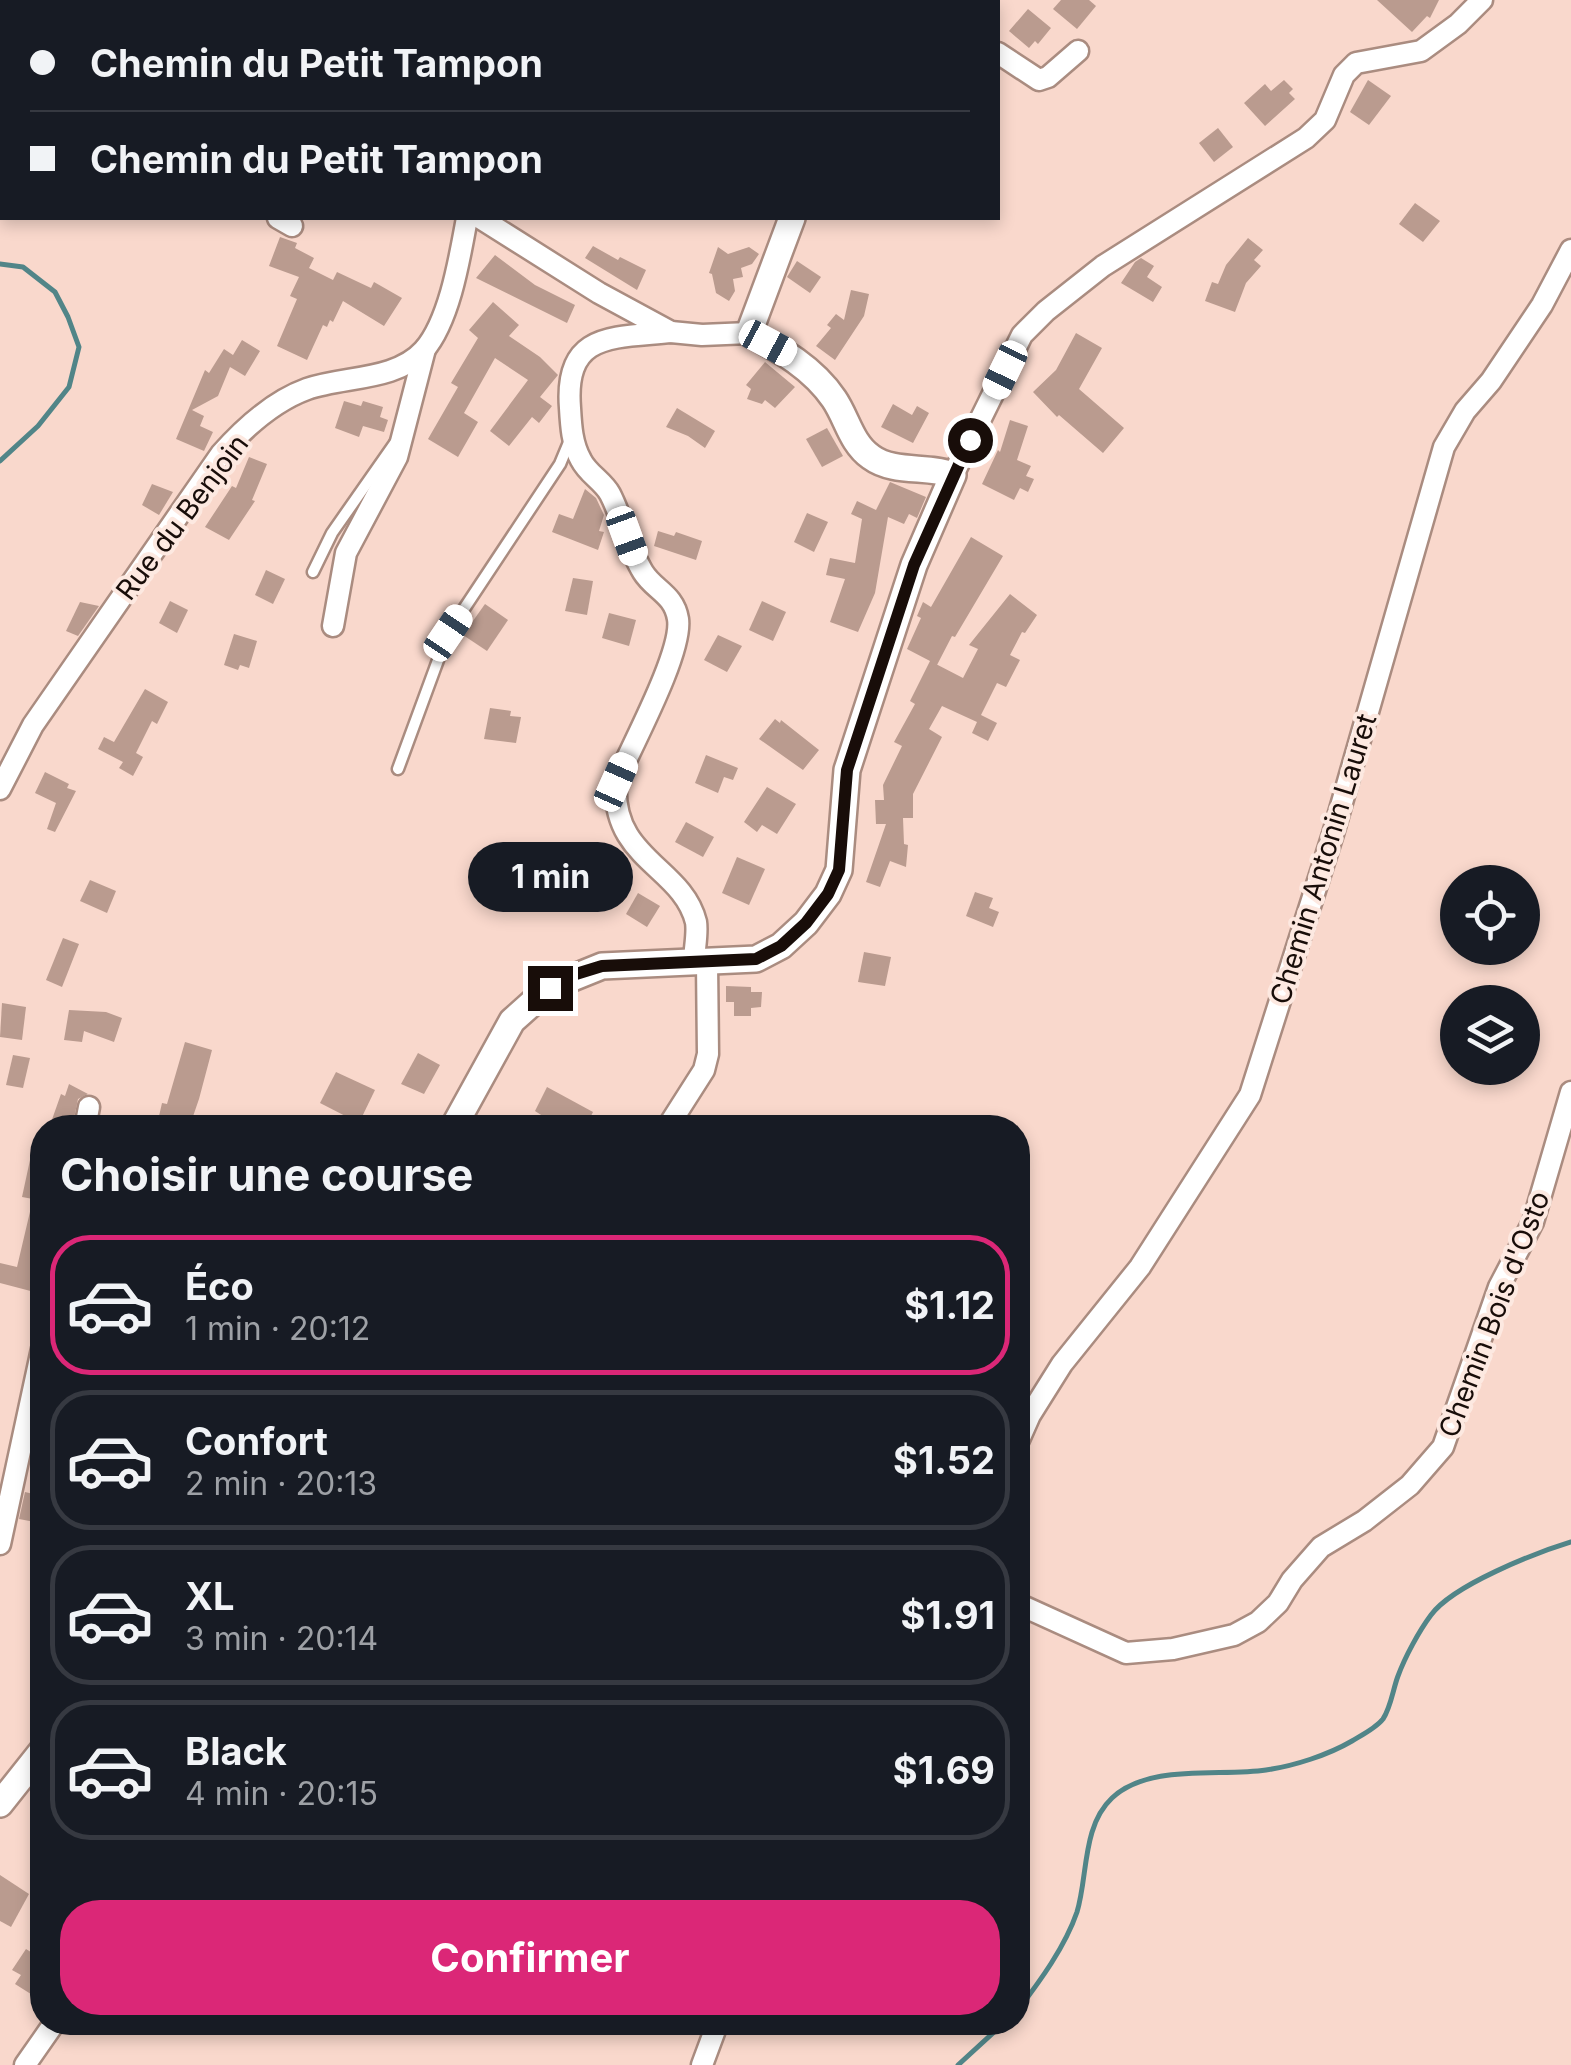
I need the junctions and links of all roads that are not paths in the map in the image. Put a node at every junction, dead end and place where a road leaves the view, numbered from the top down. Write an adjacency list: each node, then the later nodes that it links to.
1 (1482, 0): 13 (street)
2 (1078, 51): 3 (street)
3 (1000, 53)
4 (467, 220): 10 (street)
5 (483, 220): 8 (street)
6 (791, 220): 9 (street)
7 (1571, 250): 23 (street, Chemin Antonin Lauret)
8 (671, 332): 9 (street); 12 (street)
9 (749, 333): 13 (street)
10 (425, 349): 11 (street); 17 (street, Rue du Benjoin)
11 (402, 434): 14 (lane); 15 (street)
12 (572, 435): 16 (lane); 18 (street)
13 (953, 475): 18 (street)
14 (313, 572)
15 (333, 626)
16 (398, 769)
17 (0, 788)
18 (700, 962): 20 (street); 21 (street)
19 (1571, 1092): 25 (street, Chemin Bois d'Osto)
20 (460, 1115)
21 (675, 1115)
22 (30, 1405): 24 (street)
23 (1030, 1414)
24 (0, 1544)
25 (1030, 1609)
26 (30, 1763): 27 (street)
27 (0, 1804)
28 (47, 2035): 30 (street)
29 (713, 2035): 31 (street)
30 (26, 2065)
31 (702, 2065)

